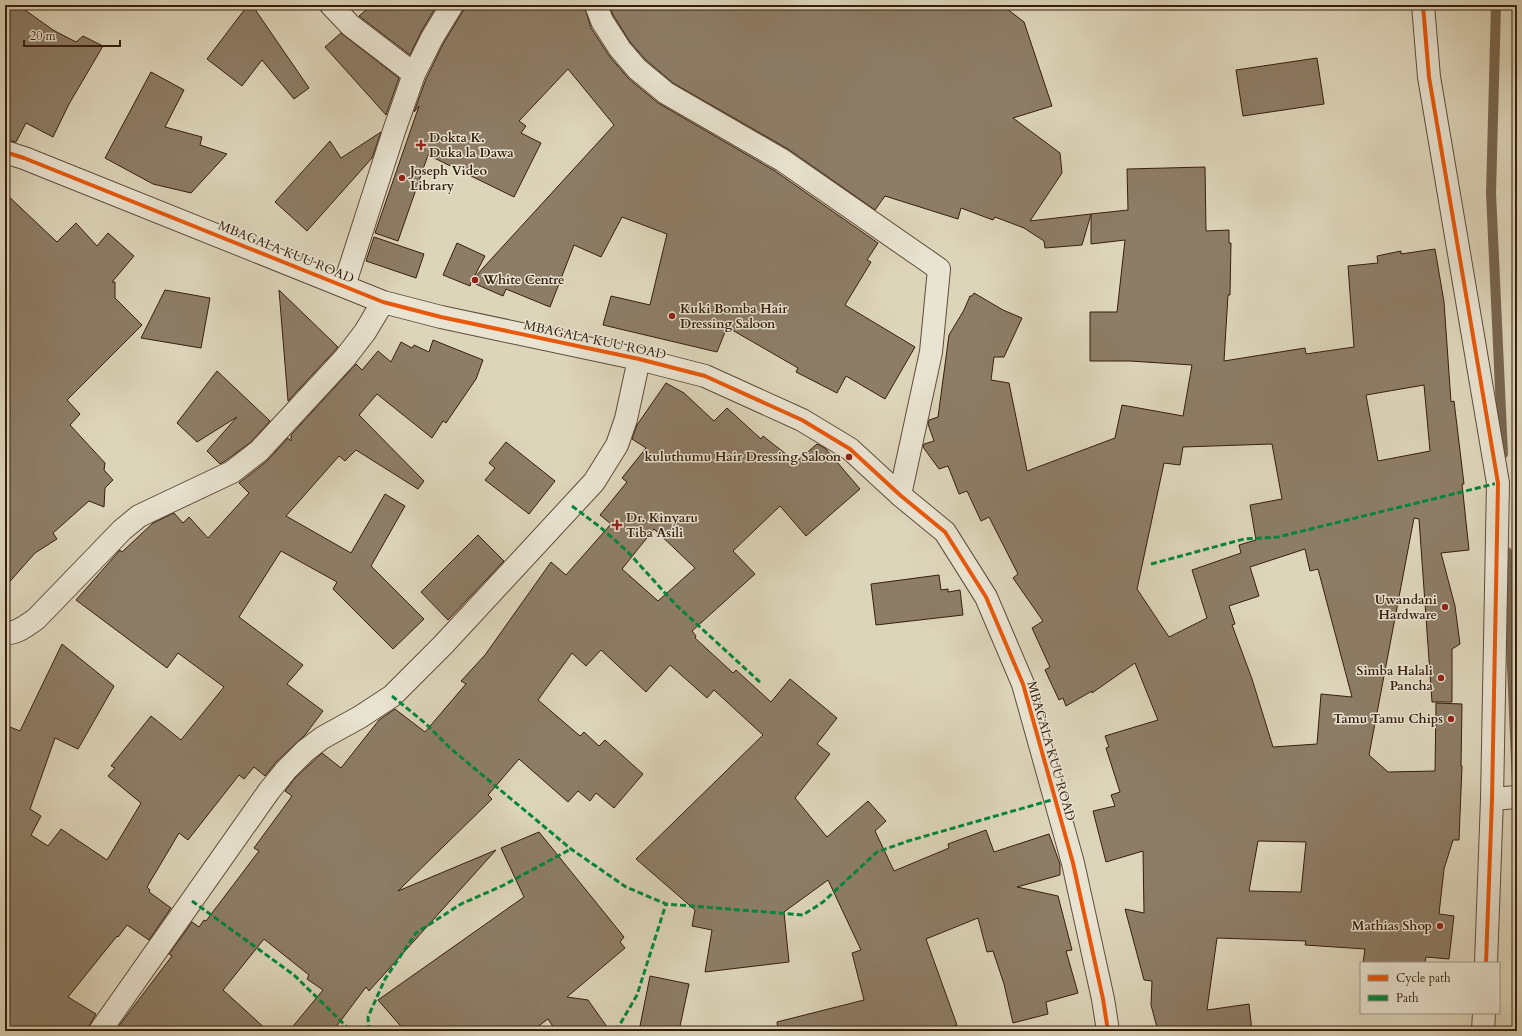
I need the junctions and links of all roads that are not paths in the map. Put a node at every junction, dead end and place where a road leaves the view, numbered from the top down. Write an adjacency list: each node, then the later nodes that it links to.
1 (331, 5): 5 (street)
2 (452, 5): 5 (street)
3 (596, 5): 10 (street)
4 (1423, 5): 13 (street)
5 (414, 74): 7 (street)
6 (5, 152): 7 (street, MBAGALA KUU ROAD)
7 (344, 286): 8 (street, MBAGALA KUU ROAD)
8 (383, 302): 9 (street, MBAGALA KUU ROAD); 11 (street)
9 (639, 359): 10 (street, MBAGALA KUU ROAD); 16 (street)
10 (900, 495): 17 (street, MBAGALA KUU ROAD)
11 (5, 633)
12 (1517, 797): 13 (street)
13 (1492, 799): 14 (street)
14 (1486, 962)
15 (1484, 1014): 18 (street)
16 (100, 1031)
17 (1108, 1031)
18 (1483, 1031)

